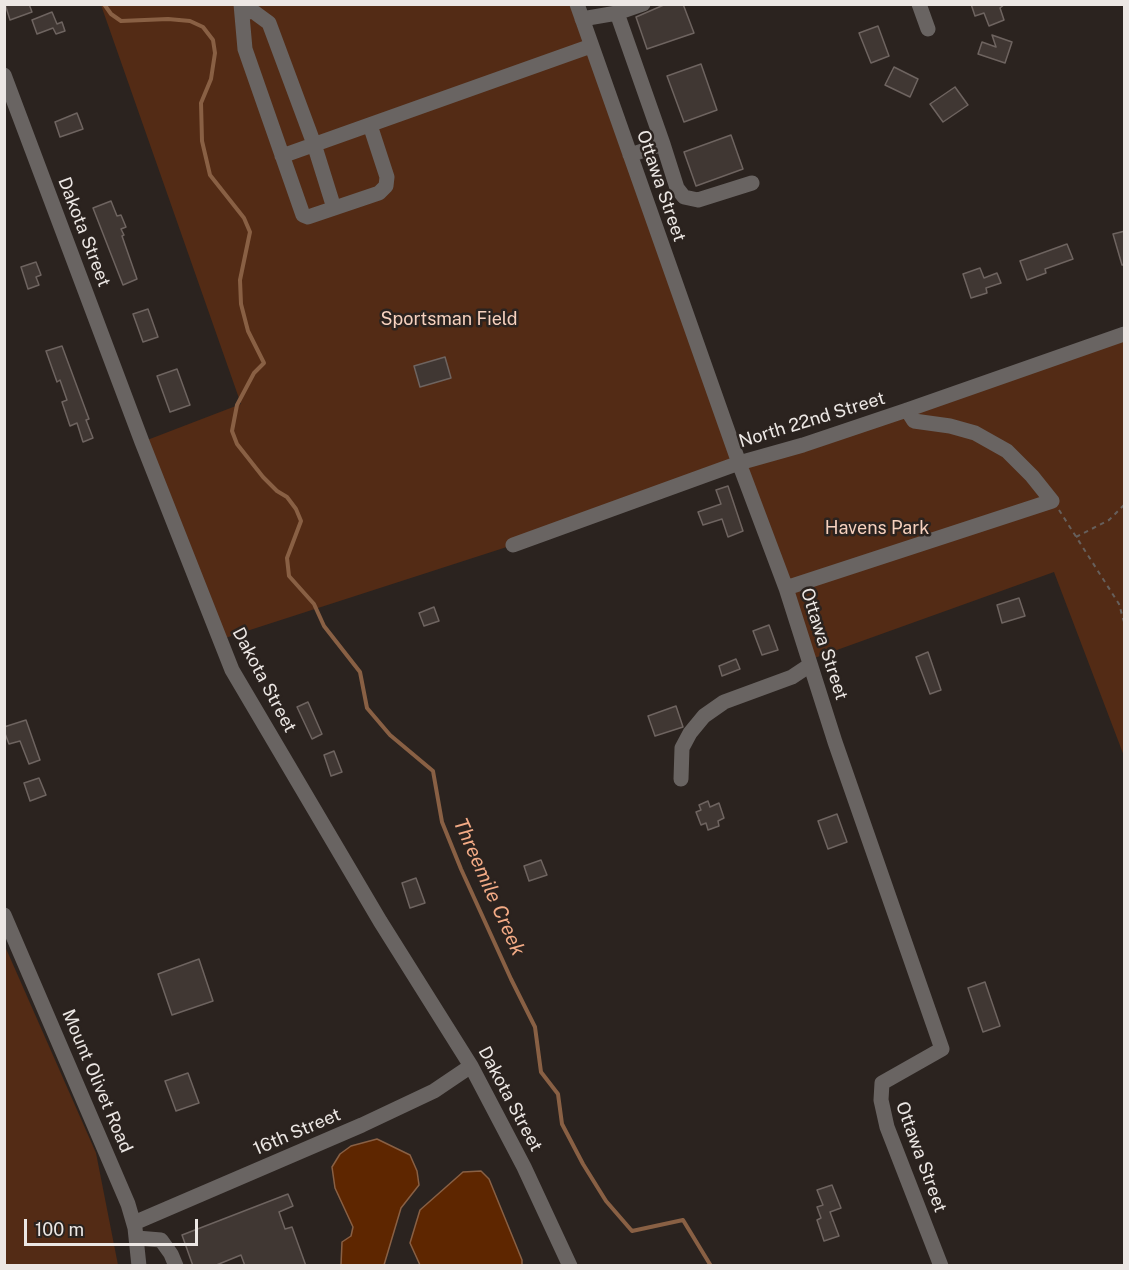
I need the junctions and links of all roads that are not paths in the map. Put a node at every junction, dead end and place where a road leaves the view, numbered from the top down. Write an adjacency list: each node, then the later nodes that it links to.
1 (576, 4): 6 (street, Ottawa Street)
2 (643, 4): 5 (street)
3 (919, 4): 7 (street)
4 (241, 7): 11 (street); 14 (street)
5 (617, 13): 6 (street); 12 (street)
6 (582, 19): 8 (street, Ottawa Street)
7 (928, 29)
8 (591, 46): 10 (street); 13 (street, Ottawa Street)
9 (4, 75): 25 (street, Dakota Street)
10 (370, 125): 11 (street); 16 (street)
11 (314, 144): 14 (street); 16 (street)
12 (663, 144): 13 (street); 15 (street)
13 (630, 155): 19 (street, Ottawa Street)
14 (282, 156): 16 (street)
15 (752, 183)
16 (334, 208)
17 (1125, 334): 18 (street, North 22nd Street)
18 (907, 410): 19 (street, North 22nd Street); 21 (street)
19 (739, 463): 20 (street, North 22nd Street); 21 (street, Ottawa Street)
20 (513, 544)
21 (786, 588): 22 (street, Ottawa Street)
22 (810, 665): 23 (street); 30 (street, Ottawa Street)
23 (681, 779)
24 (4, 915): 26 (street, Mount Olivet Road)
25 (471, 1066): 26 (street, 16th Street); 29 (street, Dakota Street)
26 (135, 1231): 27 (street, Mount Olivet Road); 28 (street)
27 (139, 1266)
28 (176, 1266)
29 (570, 1266)
30 (941, 1266)

